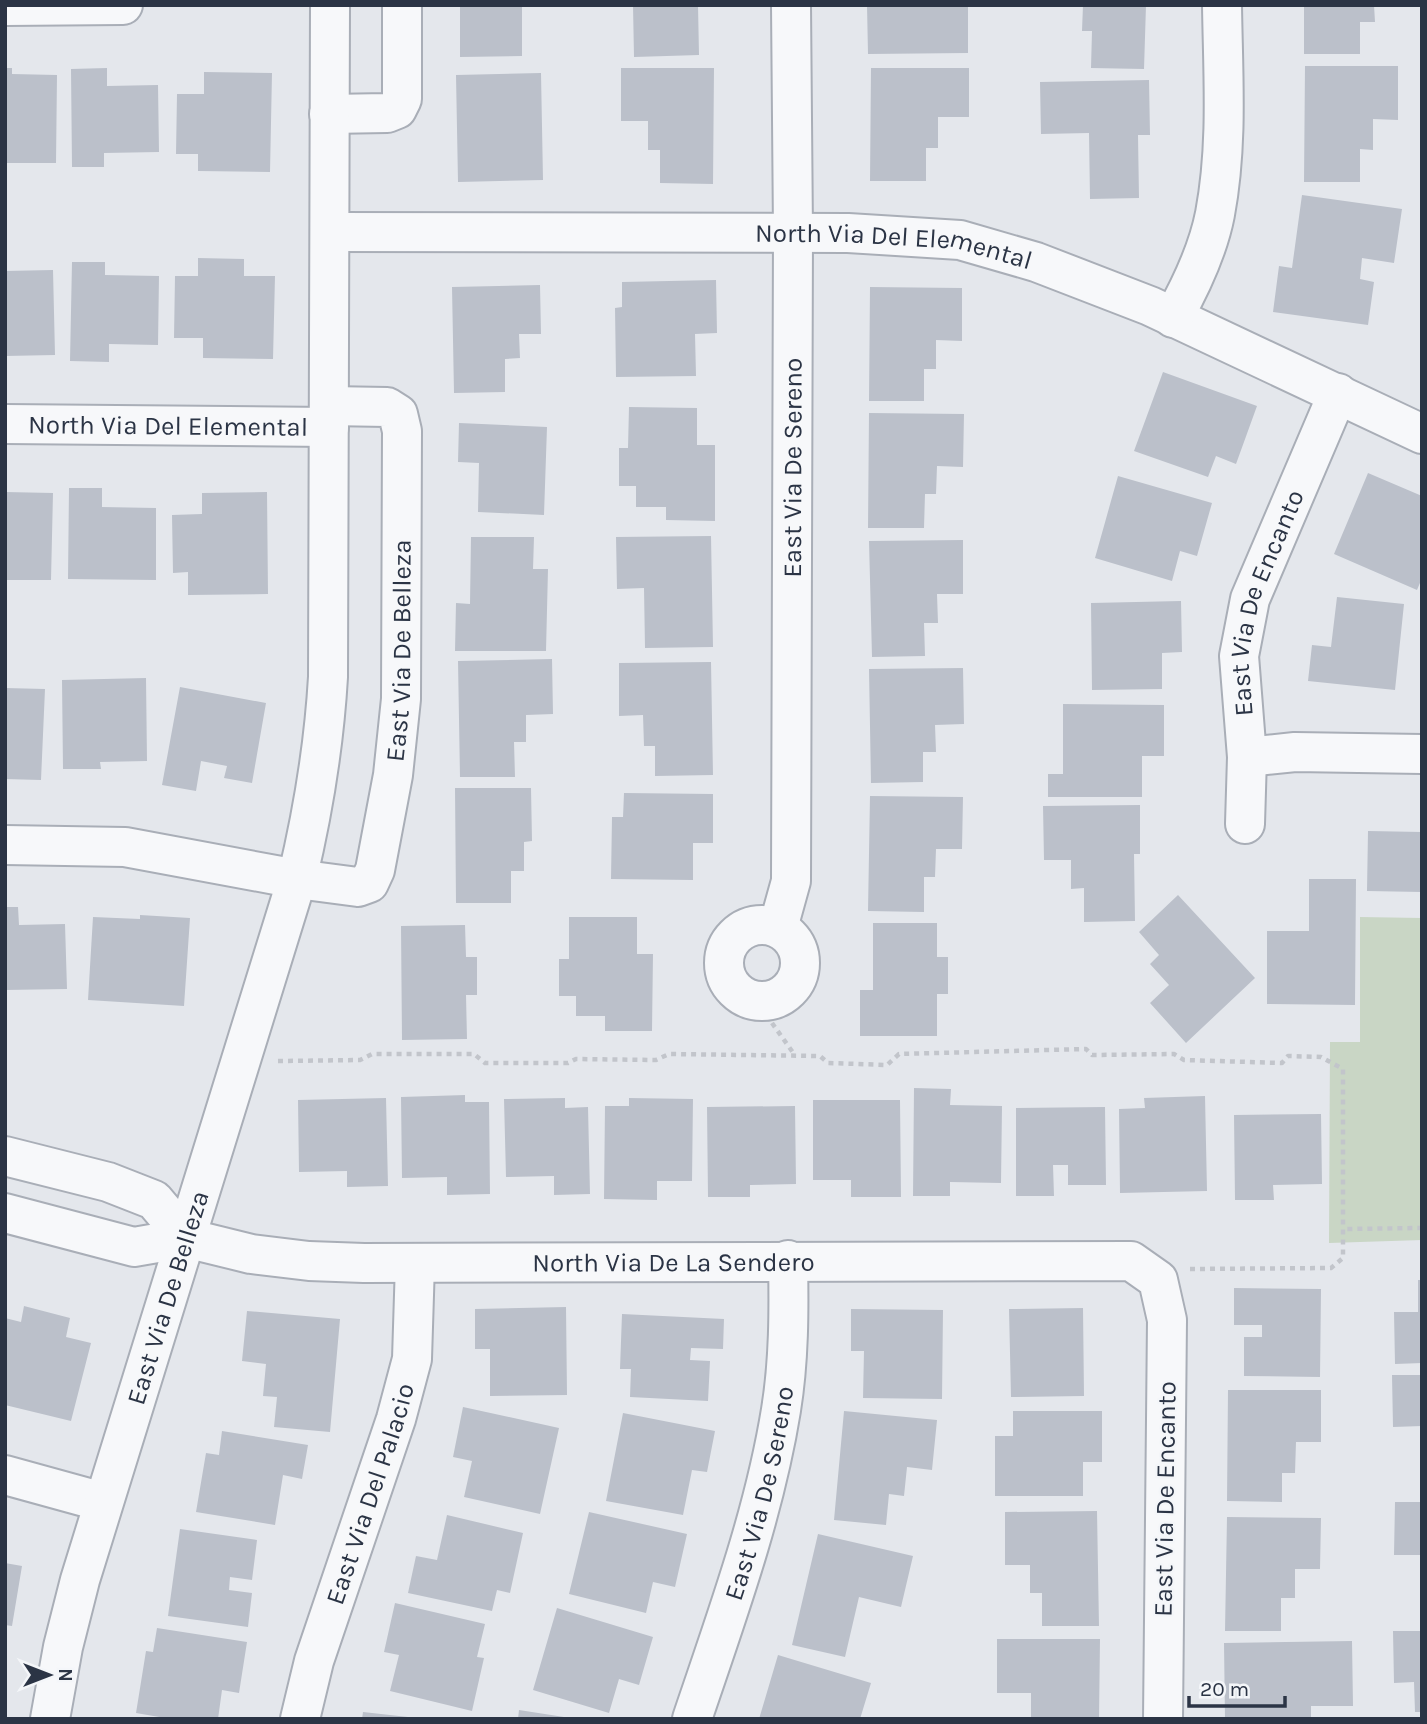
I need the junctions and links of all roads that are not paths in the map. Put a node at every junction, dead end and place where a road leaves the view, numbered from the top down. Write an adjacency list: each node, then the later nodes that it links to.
1 (123, 5): 6 (street)
2 (330, 5): 7 (street, East Via De Belleza)
3 (402, 5): 7 (street)
4 (791, 5): 9 (street, East Via De Sereno)
5 (1223, 5): 10 (street)
6 (5, 6)
7 (329, 114): 8 (street, East Via De Belleza)
8 (330, 233): 9 (street, North Via Del Elemental); 12 (street, East Via De Belleza)
9 (793, 233): 10 (street, North Via Del Elemental); 20 (street, East Via De Sereno)
10 (1173, 318): 11 (street, North Via Del Elemental)
11 (1338, 393): 14 (street, North Via Del Elemental); 16 (street, East Via De Encanto)
12 (329, 416): 13 (street, North Via Del Elemental); 19 (street, East Via De Belleza); 19 (street, East Via De Belleza)
13 (5, 424)
14 (1422, 434)
15 (1422, 754): 16 (street)
16 (1247, 757): 17 (street, East Via De Encanto)
17 (1245, 824)
18 (5, 845): 19 (street)
19 (297, 879): 23 (street, East Via De Belleza)
20 (778, 928)
21 (5, 1156): 23 (street)
22 (5, 1213): 23 (street, North Via De La Sendero)
23 (186, 1238): 25 (street, North Via De La Sendero); 28 (street, East Via De Belleza)
24 (788, 1260): 25 (street, North Via De La Sendero); 26 (street, North Via De La Sendero); 31 (street, East Via De Sereno)
25 (415, 1263): 30 (street, East Via Del Palacio)
26 (1171, 1274): 32 (street, East Via De Encanto)
27 (5, 1475): 28 (street)
28 (103, 1502): 29 (street, East Via De Belleza)
29 (50, 1719)
30 (300, 1719)
31 (692, 1719)
32 (1163, 1719)

